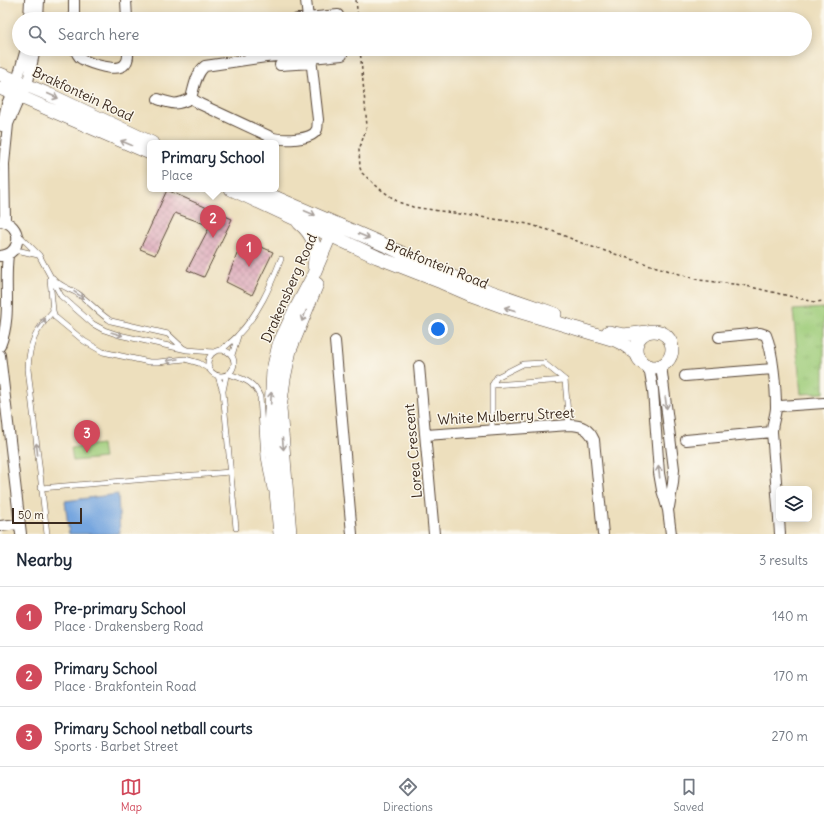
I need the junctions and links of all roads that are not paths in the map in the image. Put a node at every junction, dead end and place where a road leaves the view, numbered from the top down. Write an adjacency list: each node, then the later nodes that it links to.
1 (30, 0): 6 (street)
2 (39, 0): 7 (street)
3 (74, 0): 8 (street)
4 (126, 0): 9 (street)
5 (306, 0): 10 (street)
6 (29, 12)
7 (38, 12)
8 (74, 12)
9 (127, 12)
10 (307, 12)
11 (24, 56): 18 (street)
12 (32, 56): 18 (street)
13 (79, 56): 14 (street)
14 (128, 56)
15 (311, 56): 16 (street); 19 (street); 19 (street)
16 (280, 66)
17 (0, 74): 18 (street, Brakfontein Road)
18 (15, 89): 21 (street); 22 (street, Brakfontein Road, one-way to 22); 23 (street, Brakfontein Road, one-way to 18); 27 (street)
19 (191, 98): 20 (street)
20 (158, 99)
21 (0, 136)
22 (147, 141)
23 (147, 152)
24 (238, 192): 26 (street, Brakfontein Road)
25 (263, 192): 28 (street, Brakfontein Road, one-way to 28)
26 (282, 212): 30 (street, Brakfontein Road); 35 (street)
27 (3, 221): 29 (street)
28 (338, 225): 30 (street, Drakensberg Road); 36 (street, Brakfontein Road, one-way to 36)
29 (17, 232): 31 (street); 32 (lane)
30 (333, 237): 35 (street, Drakensberg Road); 36 (street, Brakfontein Road); 77 (street, Drakensberg Road, one-way to 77)
31 (7, 254): 32 (lane); 42 (street)
32 (39, 255): 34 (lane)
33 (282, 259): 39 (lane)
34 (48, 273): 37 (lane); 43 (lane, one-way to 43); 43 (lane, one-way to 43)
35 (312, 278): 74 (street, Drakensberg Road, one-way to 35)
36 (487, 296): 38 (street, Brakfontein Road); 48 (street, Brakfontein Road, one-way to 36)
37 (52, 311): 51 (lane, one-way to 37); 69 (lane, one-way to 37)
38 (647, 332): 48 (street); 49 (street)
39 (238, 335): 44 (lane); 47 (lane)
40 (719, 337): 52 (street)
41 (335, 341): 78 (street)
42 (0, 346)
43 (188, 350): 45 (lane)
44 (221, 350): 45 (lane); 47 (lane)
45 (213, 352): 51 (lane)
46 (0, 355): 61 (street)
47 (232, 355): 53 (lane)
48 (641, 359): 49 (street); 70 (street, one-way to 48)
49 (661, 365): 70 (street, one-way to 70)
50 (419, 366): 65 (street, Lorea Crescent)
51 (209, 369): 54 (lane)
52 (773, 369): 55 (street); 60 (street)
53 (227, 375): 54 (lane); 58 (lane); 74 (lane)
54 (218, 376): 58 (lane)
55 (685, 376)
56 (564, 380): 57 (lane); 57 (lane); 62 (lane)
57 (492, 385): 63 (lane)
58 (223, 392): 67 (lane)
59 (824, 403): 60 (street)
60 (776, 408): 64 (street)
61 (3, 421): 75 (street)
62 (569, 425): 63 (street, White Mulberry Street); 80 (street, White Mulberry Street)
63 (492, 430): 65 (street, White Mulberry Street)
64 (772, 432): 66 (street); 68 (street)
65 (426, 435): 79 (street, Lorea Crescent)
66 (686, 440)
67 (230, 472): 69 (lane); 73 (lane)
68 (776, 486)
69 (41, 488): 76 (lane)
70 (668, 510): 81 (street)
71 (779, 522): 82 (street)
72 (0, 526): 75 (street)
73 (236, 528)
74 (279, 528)
75 (20, 529)
76 (47, 534)
77 (290, 534)
78 (352, 534)
79 (434, 534)
80 (603, 534)
81 (671, 534)
82 (780, 534)

